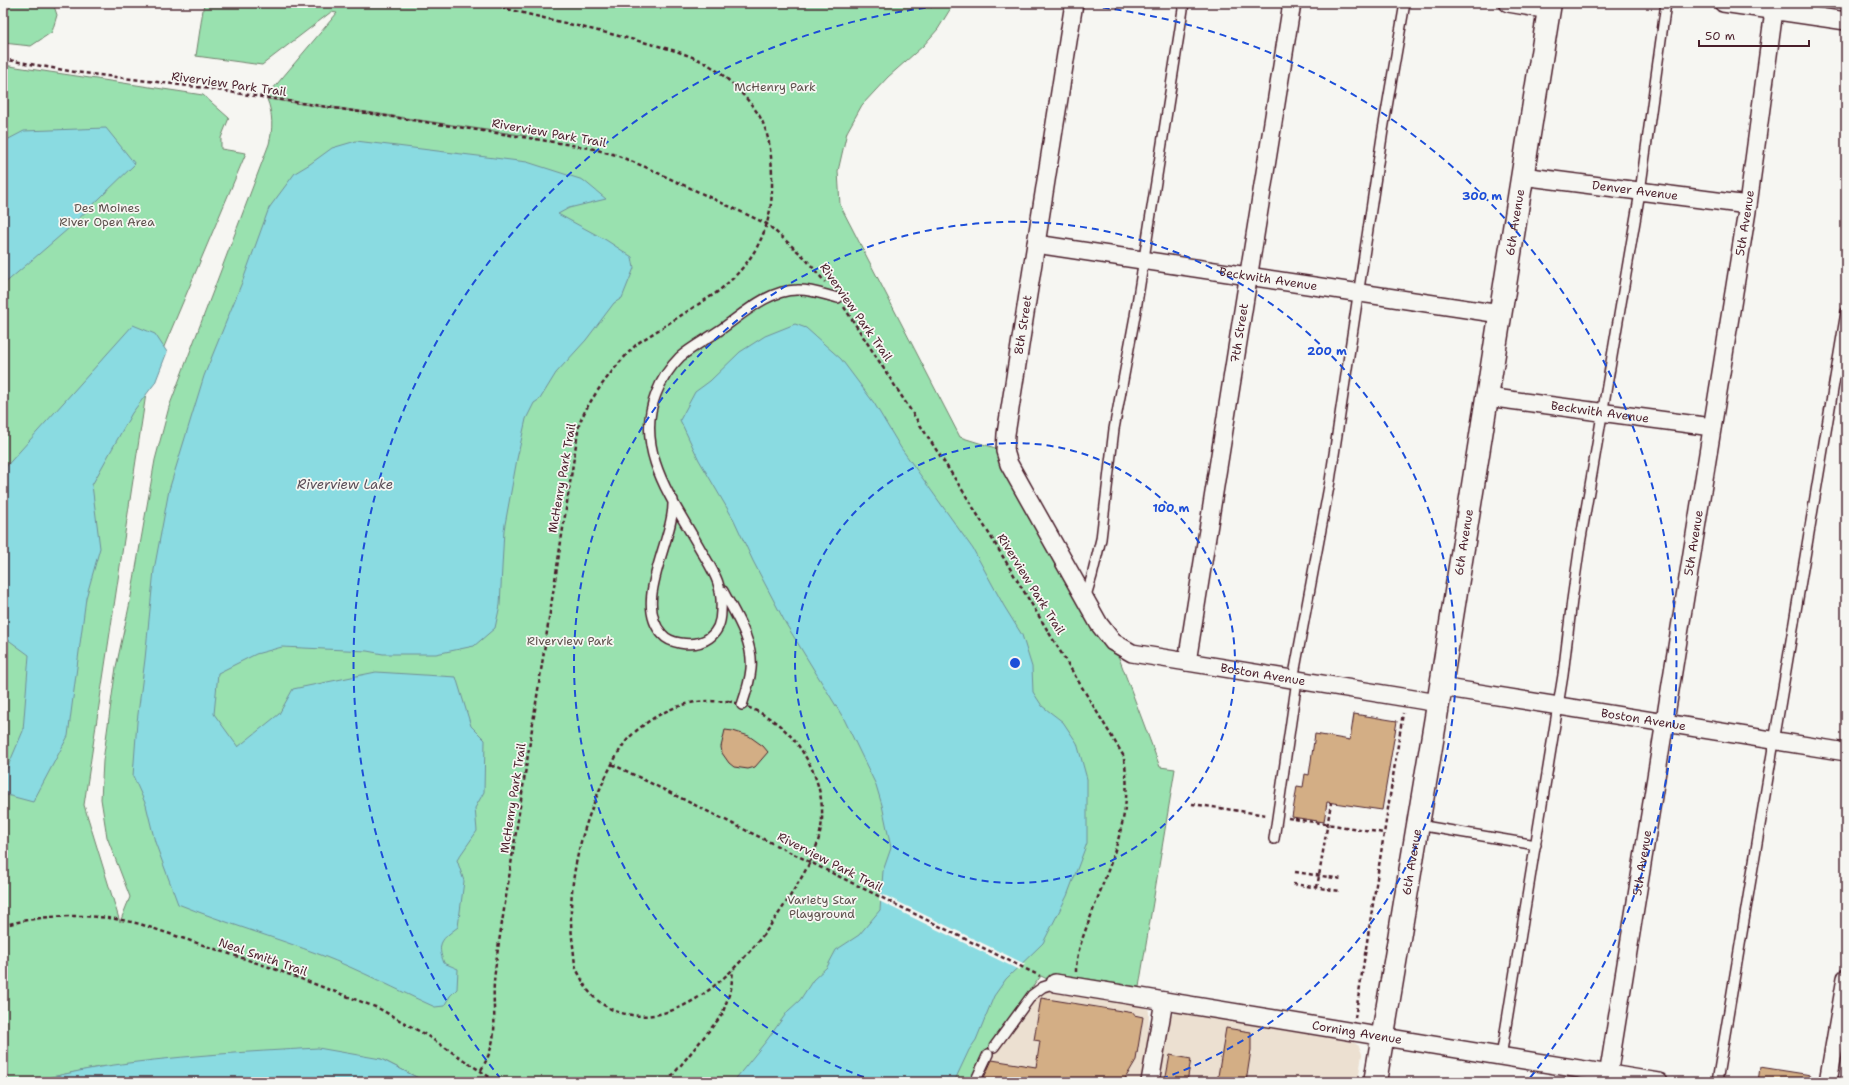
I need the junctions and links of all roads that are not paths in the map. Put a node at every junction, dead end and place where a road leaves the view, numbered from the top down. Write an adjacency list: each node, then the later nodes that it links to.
1 (1074, 3): 14 (street, 8th Street)
2 (1184, 3): 15 (lane)
3 (1292, 3): 16 (street, 7th Street)
4 (1405, 3): 17 (lane)
5 (1508, 3): 8 (street)
6 (1666, 3): 12 (lane)
7 (1723, 3): 9 (street)
8 (1549, 6): 11 (main road, 6th Avenue)
9 (1775, 7): 10 (street); 13 (street, 5th Avenue)
10 (1846, 21)
11 (1522, 176): 12 (street, Denver Avenue); 20 (main road, 6th Avenue)
12 (1640, 192): 13 (street, Denver Avenue); 22 (lane)
13 (1748, 205): 23 (street, 5th Avenue)
14 (1036, 244): 15 (street, Beckwith Avenue); 26 (street, 8th Street)
15 (1143, 261): 16 (street, Beckwith Avenue); 26 (lane)
16 (1249, 276): 17 (street, Beckwith Avenue); 28 (street, 7th Street)
17 (1359, 293): 20 (street, Beckwith Avenue); 29 (lane)
18 (838, 298): 24 (lane)
19 (1846, 312): 34 (lane)
20 (1500, 314): 21 (main road, 6th Avenue)
21 (1487, 397): 22 (street, Beckwith Avenue); 30 (main road, 6th Avenue)
22 (1603, 412): 23 (street, Beckwith Avenue); 32 (lane)
23 (1712, 427): 33 (street, 5th Avenue)
24 (673, 500): 25 (lane); 25 (lane)
25 (719, 582): 31 (lane)
26 (1085, 599): 27 (street, 8th Street)
27 (1100, 624): 28 (street, Boston Avenue)
28 (1187, 662): 29 (street, Boston Avenue)
29 (1295, 680): 30 (street, Boston Avenue); 37 (lane)
30 (1440, 695): 32 (street, Boston Avenue); 36 (main road, 6th Avenue)
31 (742, 705)
32 (1558, 706): 33 (street, Boston Avenue); 38 (lane)
33 (1665, 723): 34 (street, Boston Avenue); 44 (street, 5th Avenue)
34 (1774, 740): 35 (street, Boston Avenue); 49 (lane)
35 (1846, 752)
36 (1417, 824): 38 (lane); 42 (main road, 6th Avenue)
37 (1274, 839)
38 (1536, 845): 43 (lane)
39 (1846, 978): 50 (street)
40 (1048, 979): 41 (street, Corning Avenue); 45 (lane)
41 (1164, 1001): 42 (street, Corning Avenue); 46 (street)
42 (1383, 1036): 43 (street, Corning Avenue); 47 (main road, 6th Avenue)
43 (1501, 1057): 44 (street, Corning Avenue)
44 (1607, 1078): 48 (street, Corning Avenue)
45 (975, 1082)
46 (1150, 1082)
47 (1375, 1082)
48 (1659, 1082)
49 (1718, 1082)
50 (1828, 1082)

